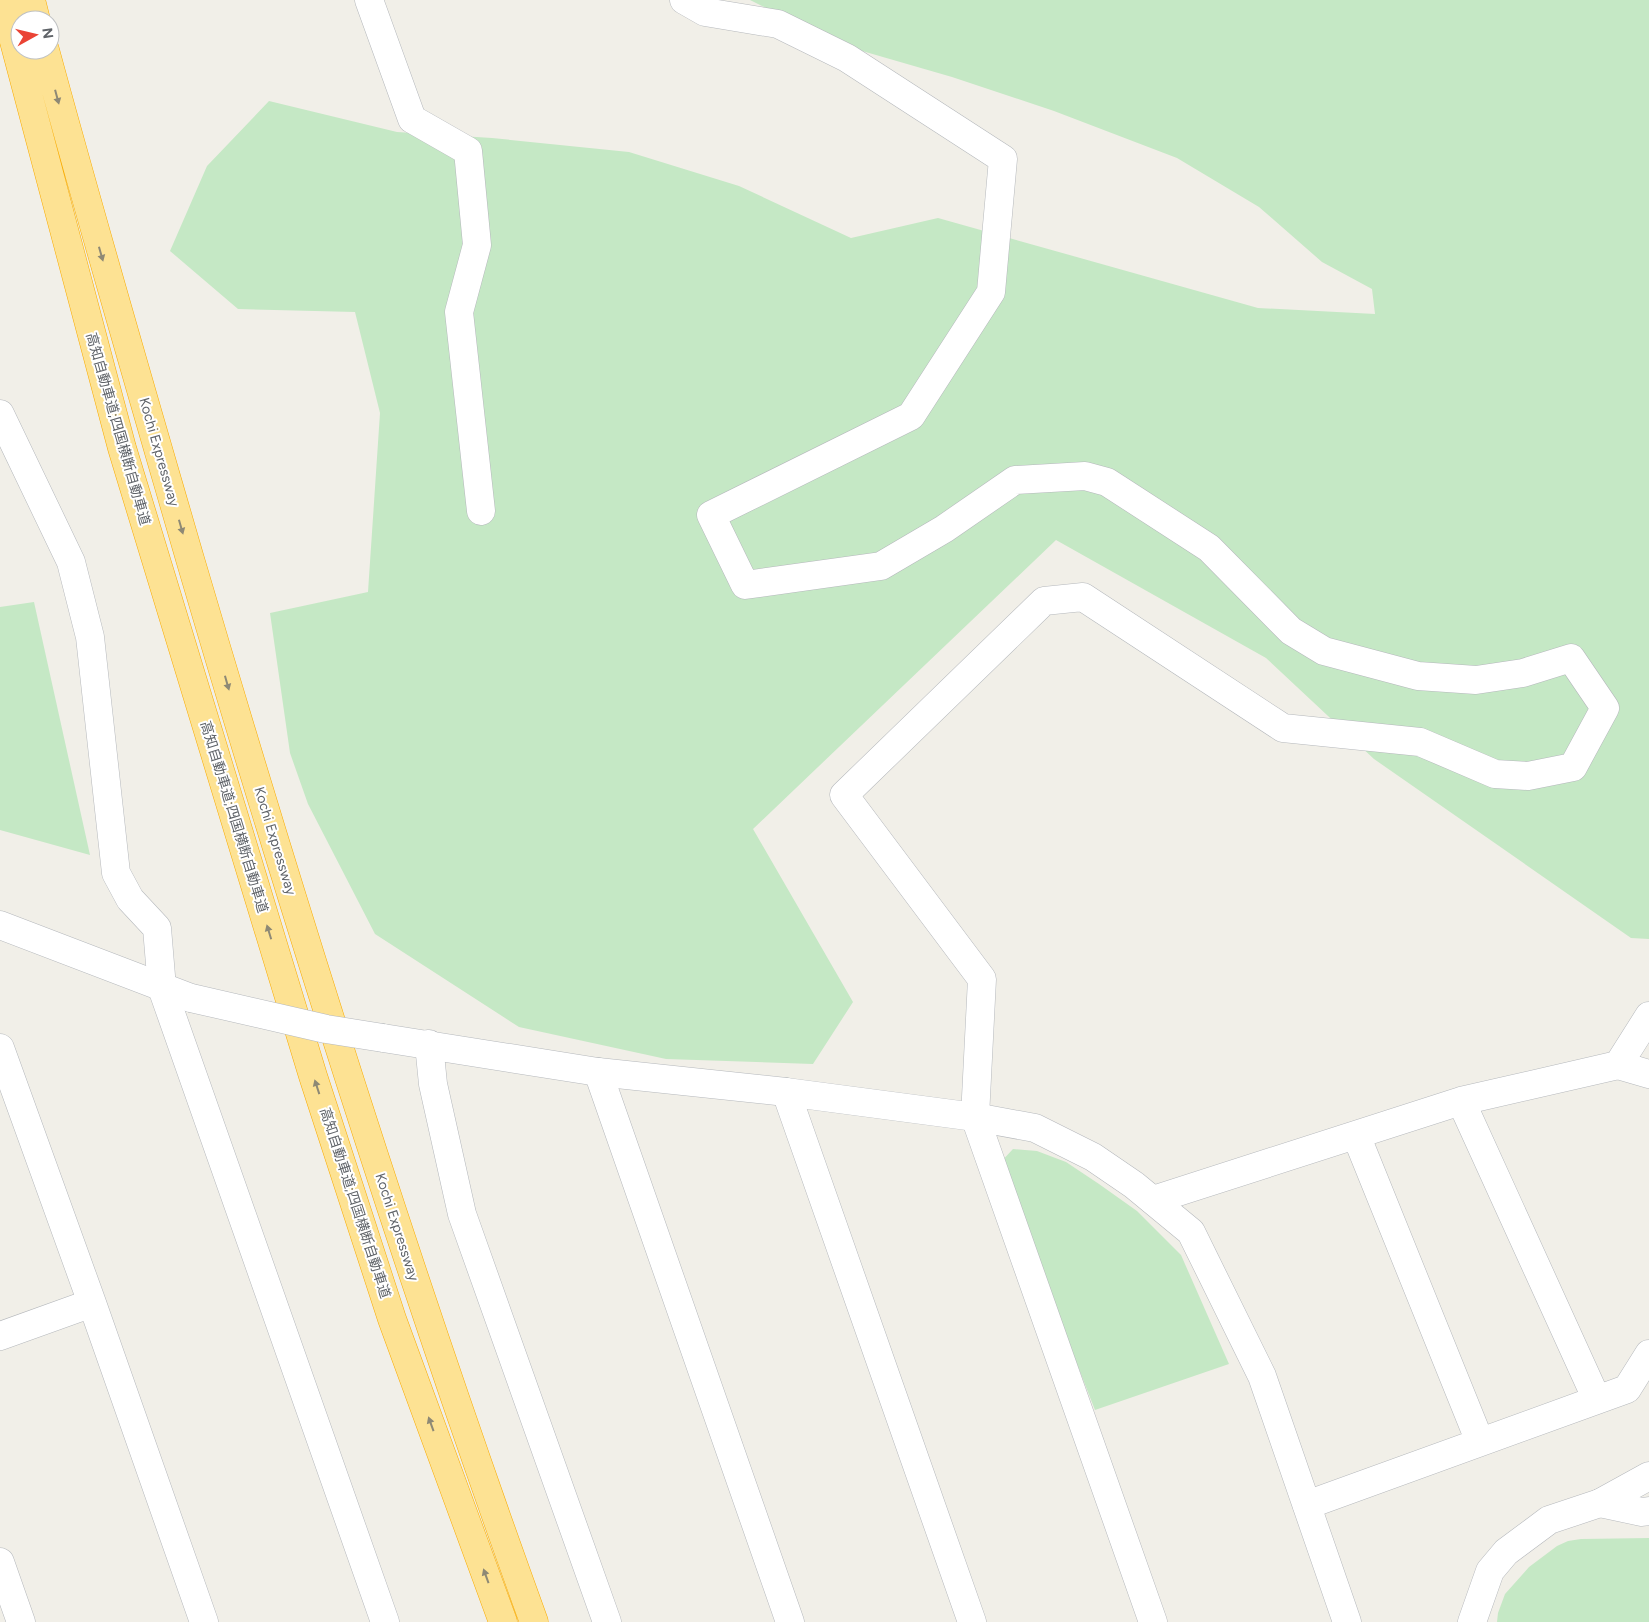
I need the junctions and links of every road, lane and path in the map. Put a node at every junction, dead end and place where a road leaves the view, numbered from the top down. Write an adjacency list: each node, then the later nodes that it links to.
1 (3, 0): 34 (highway, 高知自動車道;四国横断自動車道, one-way to 1)
2 (369, 0): 6 (street)
3 (684, 0): 17 (street)
4 (47, 60): 35 (highway, Kochi Expressway, one-way to 35)
5 (0, 414): 8 (street)
6 (481, 511)
7 (0, 925): 8 (street)
8 (162, 988): 10 (street, bridge); 33 (street)
9 (1649, 1016): 12 (street)
10 (429, 1044): 13 (street); 36 (street)
11 (0, 1048): 20 (street)
12 (1618, 1065): 14 (street); 16 (street)
13 (598, 1072): 15 (street); 37 (street)
14 (1649, 1074)
15 (786, 1092): 17 (street); 38 (street)
16 (1461, 1101): 18 (street); 23 (street)
17 (975, 1117): 19 (street); 39 (street)
18 (1356, 1135): 19 (street); 24 (street)
19 (1153, 1200): 27 (street)
20 (92, 1303): 21 (street); 32 (street)
21 (0, 1336)
22 (1649, 1354): 23 (street)
23 (1596, 1400): 24 (street)
24 (1480, 1442): 27 (street)
25 (1649, 1476): 26 (street)
26 (1600, 1503): 28 (street); 40 (street)
27 (1307, 1505): 30 (street)
28 (1649, 1511)
29 (0, 1562): 31 (street)
30 (1346, 1621)
31 (21, 1622)
32 (204, 1622)
33 (385, 1622)
34 (503, 1622)
35 (534, 1622)
36 (607, 1622)
37 (790, 1622)
38 (972, 1622)
39 (1153, 1622)
40 (1472, 1622)

